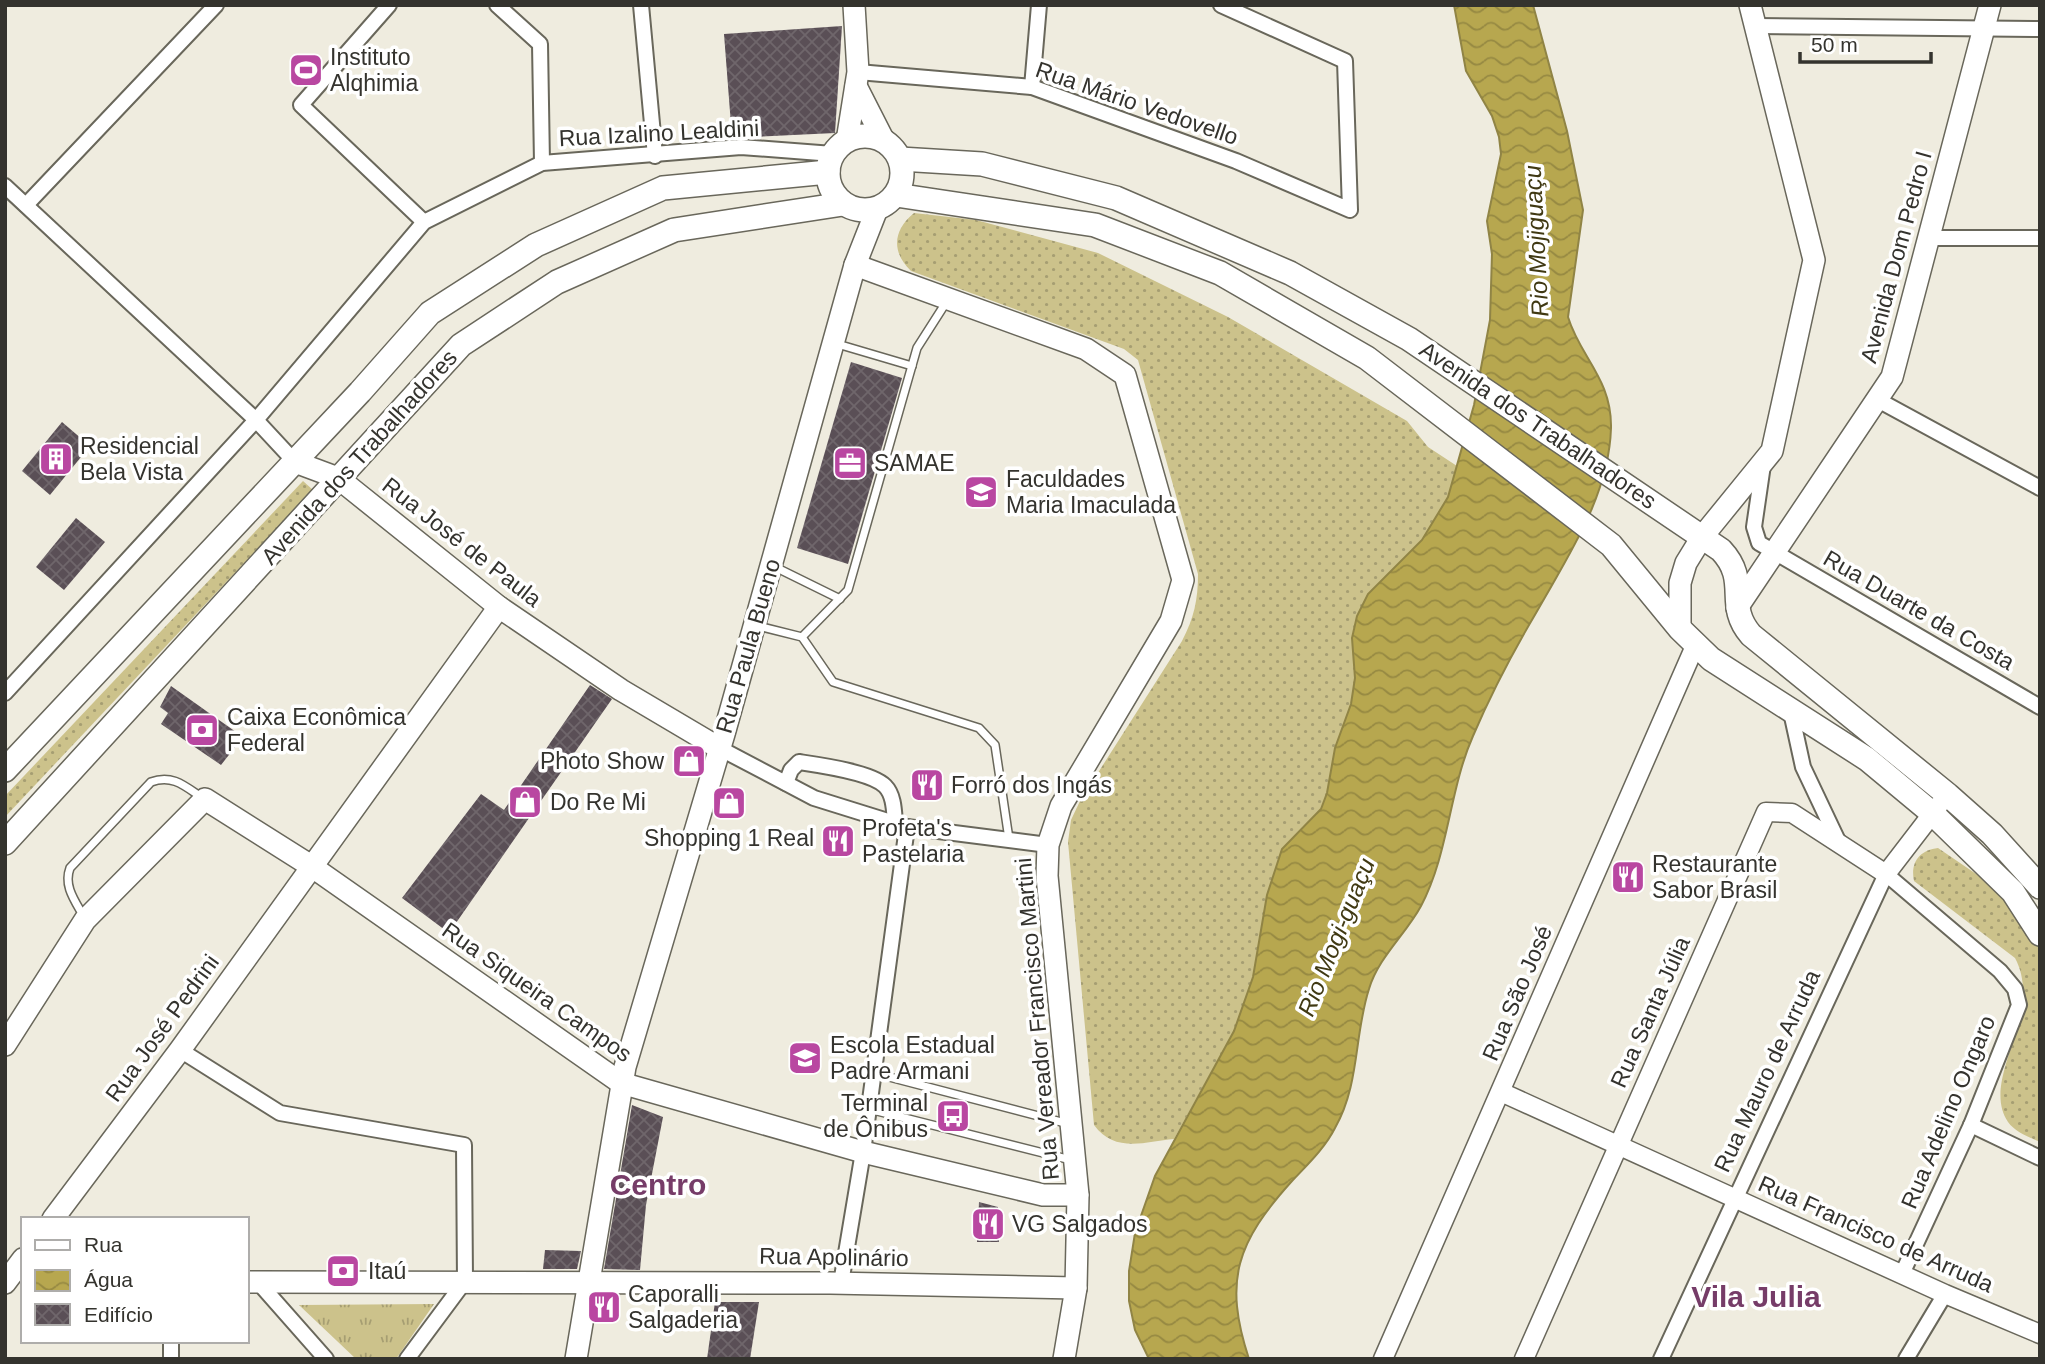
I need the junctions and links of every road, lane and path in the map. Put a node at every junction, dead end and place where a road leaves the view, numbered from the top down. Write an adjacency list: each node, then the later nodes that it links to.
1 (389, 5): 25 (street)
2 (498, 5): 19 (street)
3 (641, 5): 16 (street)
4 (854, 5): 13 (main road)
5 (1039, 5): 14 (street)
6 (1221, 5): 14 (street, Rua Mário Vedovello)
7 (1750, 5): 10 (main road)
8 (1990, 5): 11 (main road, Avenida Dom Pedro I)
9 (209, 7): 23 (street)
10 (1755, 26): 11 (street); 35 (main road)
11 (1984, 28): 12 (street); 26 (main road, Avenida Dom Pedro I)
12 (2040, 29)
13 (857, 79): 14 (street, Rua Mário Vedovello); 15 (main road); 17 (main road)
14 (1032, 86)
15 (884, 141): 17 (main road); 18 (main road)
16 (655, 156): 17 (street, Rua Izalino Lealdini); 19 (street, Rua Izalino Lealdini)
17 (836, 156): 22 (main road); 34 (main road, Avenida dos Trabalhadores)
18 (900, 159): 21 (main road); 38 (main road, Avenida dos Trabalhadores)
19 (542, 163): 25 (street, Rua Izalino Lealdini)
20 (5, 186): 23 (street, Rua José de Paula)
21 (896, 195): 24 (main road); 46 (main road, Avenida dos Trabalhadores)
22 (843, 204): 24 (main road); 36 (main road, Avenida dos Trabalhadores)
23 (26, 205): 33 (street, Rua José de Paula)
24 (877, 209): 28 (main road, Rua Paula Bueno)
25 (424, 222): 33 (street, Rua Izalino Lealdini)
26 (1929, 238): 27 (street); 32 (main road, Avenida Dom Pedro I)
27 (2040, 238)
28 (856, 265): 29 (main road, Rua Vereador Francisco Martini); 30 (main road, Rua Paula Bueno)
29 (949, 299): 31 (lane); 60 (main road, Rua Vereador Francisco Martini)
30 (834, 343): 31 (lane); 40 (main road, Rua Paula Bueno)
31 (912, 366): 41 (lane)
32 (1878, 400): 37 (street); 39 (main road, Avenida Dom Pedro I)
33 (256, 420): 34 (street, Rua José de Paula); 47 (street, Rua Izalino Lealdini)
34 (295, 462): 36 (main road, Rua José de Paula); 51 (main road, Avenida dos Trabalhadores)
35 (1763, 462): 38 (main road); 39 (street)
36 (338, 478): 42 (main road, Rua José de Paula); 58 (main road, Avenida dos Trabalhadores)
37 (2040, 488)
38 (1702, 537): 43 (main road, Avenida dos Trabalhadores); 46 (main road)
39 (1775, 553): 43 (main road, Avenida Dom Pedro I); 48 (street, Rua Duarte da Costa)
40 (771, 566): 41 (lane); 44 (main road, Rua Paula Bueno)
41 (840, 599): 45 (lane)
42 (499, 607): 50 (main road, Rua José de Paula); 61 (main road, Rua José Pedrini)
43 (1737, 608): 53 (main road, Avenida dos Trabalhadores)
44 (754, 625): 45 (lane); 50 (main road, Rua Paula Bueno)
45 (802, 638): 57 (lane)
46 (1687, 638): 49 (main road, Avenida dos Trabalhadores); 70 (street, Rua São José)
47 (5, 693)
48 (2040, 707)
49 (1791, 712): 55 (main road, Avenida dos Trabalhadores); 59 (street)
50 (719, 748): 52 (street); 69 (main road, Rua Paula Bueno)
51 (5, 770)
52 (786, 783): 56 (street); 56 (street)
53 (1948, 795): 55 (street, Rua Mauro de Arruda); 63 (main road, Avenida dos Trabalhadores)
54 (205, 799): 61 (main road, Rua Siqueira Campos); 64 (main road); 64 (lane)
55 (1932, 813): 62 (street, Rua Mauro de Arruda); 65 (main road, Avenida dos Trabalhadores)
56 (901, 825): 57 (street); 68 (street)
57 (1009, 839): 60 (street)
58 (5, 843)
59 (1839, 844): 62 (street, Rua Santa Júlia); 74 (street, Rua Santa Júlia)
60 (1048, 845): 72 (main road, Rua Vereador Francisco Martini)
61 (311, 866): 67 (main road, Rua José Pedrini); 69 (main road, Rua Siqueira Campos)
62 (1886, 874): 73 (street, Rua Adelino Ongaro); 79 (street, Rua Mauro de Arruda)
63 (2040, 887)
64 (85, 920): 66 (main road)
65 (2040, 934)
66 (5, 1045)
67 (180, 1050): 80 (main road, Rua José Pedrini); 83 (street)
68 (873, 1073): 71 (street); 72 (lane)
69 (621, 1083): 75 (main road, Rua Siqueira Campos); 85 (main road, Rua Paula Bueno)
70 (1501, 1092): 74 (street, Rua Francisco de Arruda); 95 (street, Rua São José)
71 (868, 1109): 75 (street); 77 (lane)
72 (1073, 1125): 77 (main road, Rua Vereador Francisco Martini)
73 (1971, 1125): 76 (street); 82 (street, Rua Adelino Ongaro)
74 (1618, 1144): 79 (street, Rua Francisco de Arruda); 96 (street, Rua Santa Júlia)
75 (863, 1152): 78 (main road, Rua Siqueira Campos); 87 (street)
76 (2040, 1158)
77 (1076, 1161): 78 (main road, Rua Vereador Francisco Martini)
78 (1078, 1195): 88 (main road, Rua Vereador Francisco Martini)
79 (1735, 1197): 82 (street, Rua Francisco de Arruda); 97 (street, Rua Mauro de Arruda)
80 (55, 1217)
81 (21, 1262): 86 (main road)
82 (1902, 1274): 89 (street, Rua Francisco de Arruda)
83 (466, 1281): 84 (main road, Rua Apolinário); 85 (main road, Rua Apolinário); 92 (street)
84 (252, 1282): 91 (street)
85 (591, 1282): 87 (main road, Rua Apolinário); 93 (main road, Rua Paula Bueno)
86 (5, 1283)
87 (841, 1283): 88 (main road, Rua Apolinário)
88 (1076, 1288): 94 (main road, Rua Vereador Francisco Martini)
89 (1945, 1294): 90 (street, Rua Francisco de Arruda); 98 (street)
90 (2040, 1334)
91 (327, 1359)
92 (407, 1359)
93 (576, 1359)
94 (1064, 1359)
95 (1383, 1359)
96 (1524, 1359)
97 (1661, 1359)
98 (1906, 1359)

